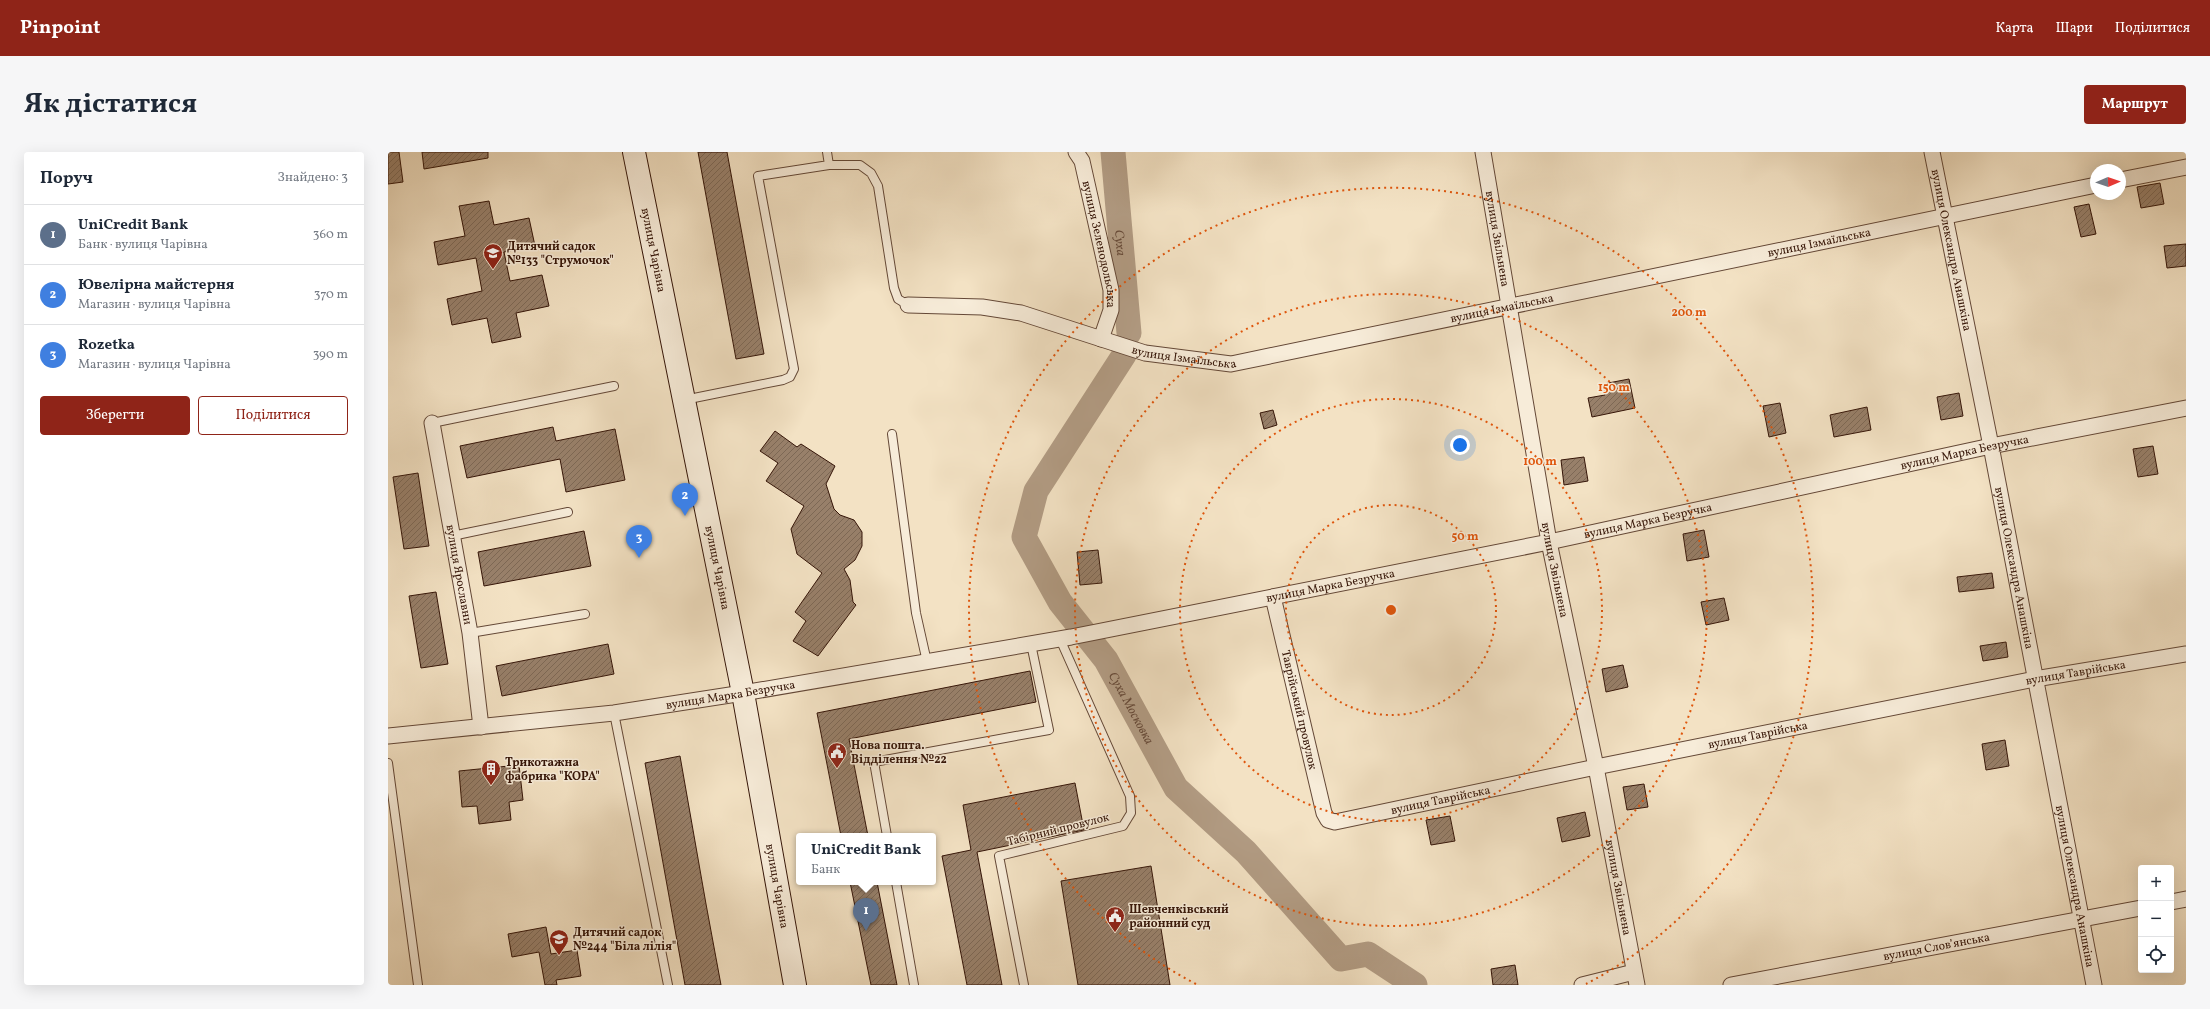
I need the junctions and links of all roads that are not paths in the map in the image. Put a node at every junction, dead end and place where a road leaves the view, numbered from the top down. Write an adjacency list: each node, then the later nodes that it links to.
1 (634, 152): 15 (street, вулиця Чарівна)
2 (827, 152): 6 (lane)
3 (1076, 152): 13 (street, вулиця Зеленодольська)
4 (1483, 152): 12 (street, вулиця Звільнена)
5 (1932, 152): 10 (street, вулиця Олександра Анашкіна)
6 (829, 165): 11 (lane); 15 (lane)
7 (2186, 167): 8 (street)
8 (2126, 179)
9 (2090, 186): 10 (street, вулиця Ізмаїльська)
10 (1943, 216): 12 (street, вулиця Ізмаїльська); 19 (street, вулиця Олександра Анашкіна)
11 (908, 305): 13 (street, вулиця Ізмаїльська)
12 (1508, 306): 13 (street, вулиця Ізмаїльська); 22 (street, вулиця Звільнена)
13 (1102, 339)
14 (614, 386): 17 (lane)
15 (683, 400): 31 (street, вулиця Чарівна)
16 (2186, 408): 19 (street, вулиця Марка Безручка)
17 (432, 423): 21 (street, вулиця Ярославни)
18 (892, 434): 29 (lane)
19 (1991, 446): 22 (street, вулиця Марка Безручка); 30 (street, вулиця Олександра Анашкіна)
20 (568, 512): 21 (lane)
21 (452, 536): 25 (street, вулиця Ярославни)
22 (1549, 542): 23 (street, вулиця Марка Безручка); 36 (street, вулиця Звільнена)
23 (1273, 597): 26 (street, вулиця Марка Безручка); 37 (street, Таврійський провулок)
24 (585, 614): 25 (lane)
25 (470, 633): 33 (street, вулиця Ярославни)
26 (1066, 638): 27 (street, вулиця Марка Безручка); 49 (lane, Табірний провулок)
27 (1031, 644): 29 (street, вулиця Марка Безручка); 38 (lane)
28 (2186, 654): 30 (street, вулиця Таврійська)
29 (927, 662): 31 (street, вулиця Марка Безручка)
30 (2035, 680): 36 (street, вулиця Таврійська); 43 (street, вулиця Олександра Анашкіна)
31 (743, 694): 32 (street, вулиця Марка Безручка); 47 (street, вулиця Чарівна)
32 (614, 713): 33 (street, вулиця Марка Безручка); 46 (lane)
33 (481, 727): 34 (street, вулиця Марка Безручка)
34 (388, 736)
35 (388, 763): 45 (lane)
36 (1596, 767): 37 (street, вулиця Таврійська); 44 (street, вулиця Звільнена)
37 (1330, 821)
38 (886, 833)
39 (897, 885): 48 (lane)
40 (2186, 899): 41 (street)
41 (2174, 901)
42 (2138, 909): 43 (street, вулиця Слов’янська)
43 (2081, 920): 51 (street, вулиця Слов’янська); 52 (street, вулиця Олександра Анашкіна)
44 (1636, 979): 50 (street)
45 (418, 985)
46 (668, 985)
47 (795, 985)
48 (914, 985)
49 (1024, 985)
50 (1582, 985)
51 (1731, 985)
52 (2094, 985)

